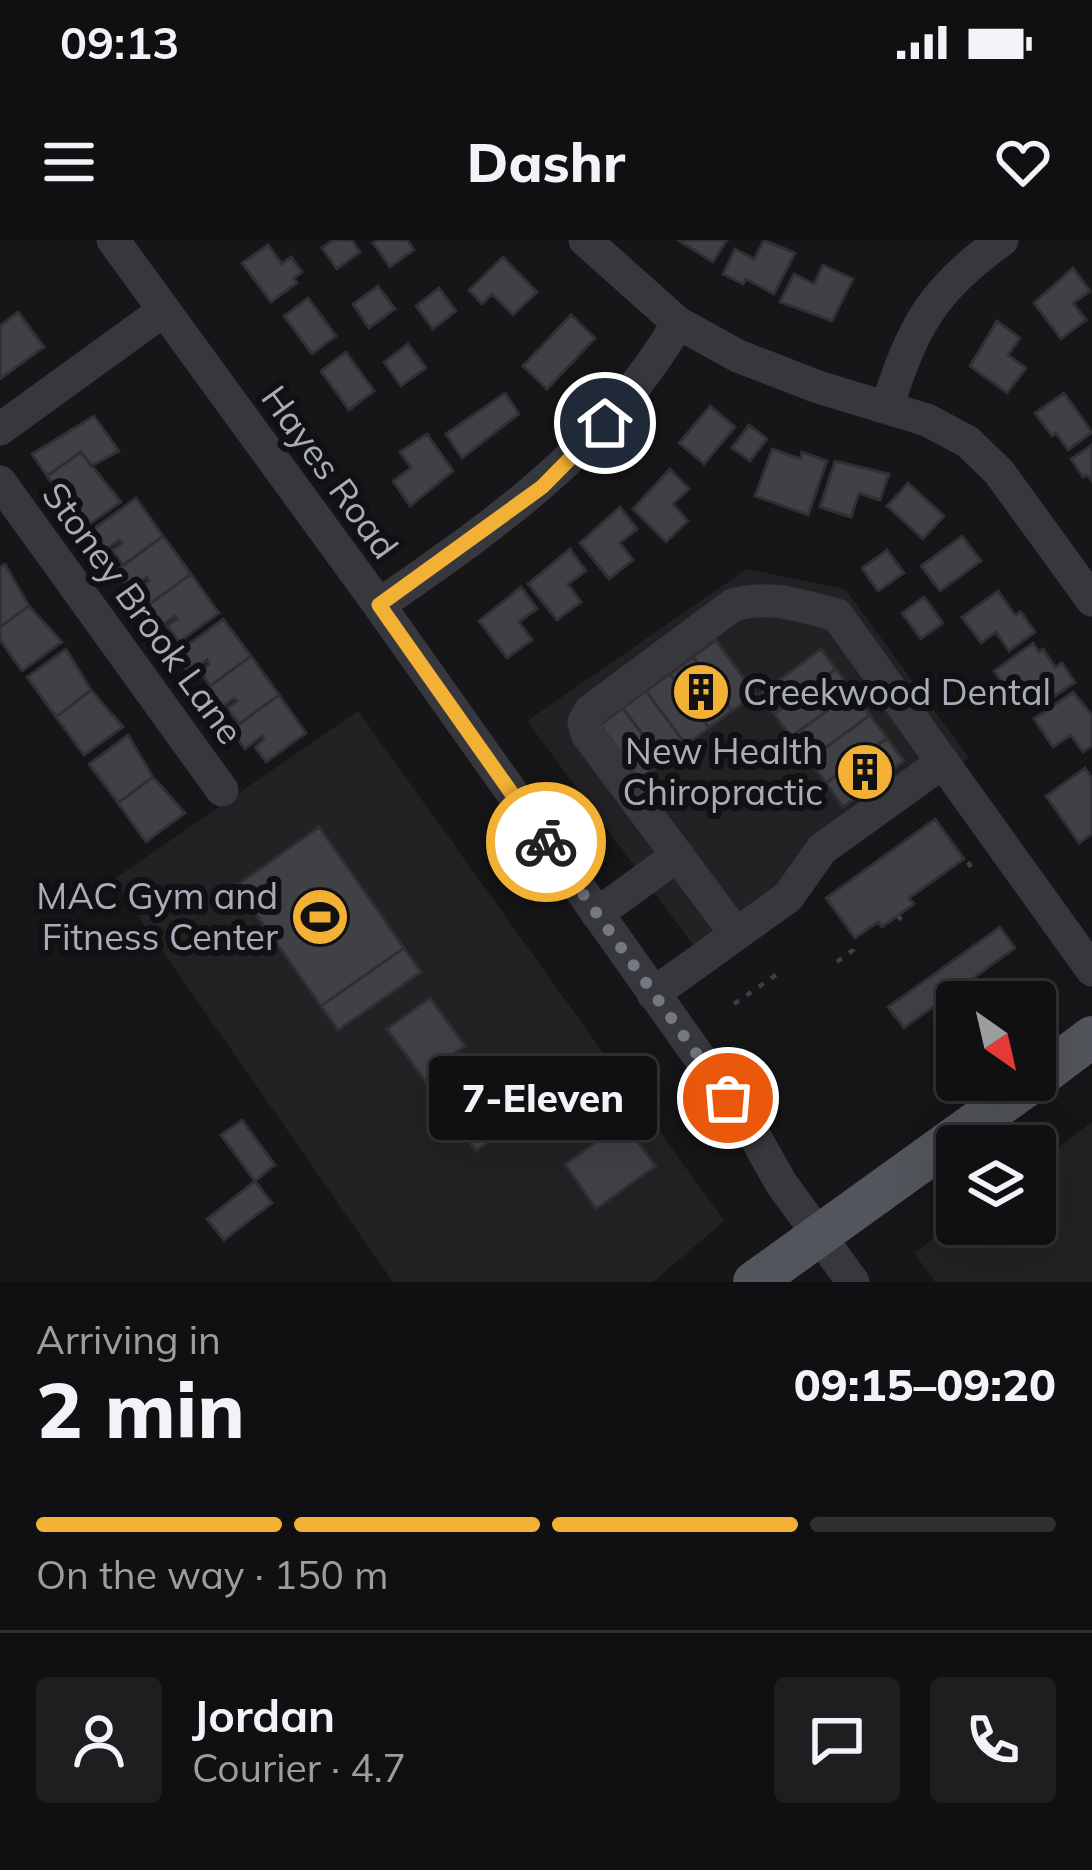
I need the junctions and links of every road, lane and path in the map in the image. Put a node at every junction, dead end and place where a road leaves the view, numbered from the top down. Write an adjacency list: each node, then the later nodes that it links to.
1 (113, 240): 4 (street, Hayes Road)
2 (585, 240): 5 (street)
3 (1002, 240): 6 (street)
4 (163, 311): 7 (street); 10 (street, Hayes Road)
5 (678, 323): 6 (street); 10 (street)
6 (887, 406): 9 (street)
7 (0, 429)
8 (0, 482): 12 (street, Stoney Brook Lane)
9 (1092, 600)
10 (379, 605): 14 (street, Hayes Road)
11 (943, 762): 13 (street); 15 (street); 19 (street)
12 (222, 790)
13 (678, 855): 14 (street); 15 (street)
14 (597, 914): 20 (street, Hayes Road)
15 (736, 934): 20 (street)
16 (854, 945): 17 (path)
17 (841, 960)
18 (783, 970): 21 (path)
19 (1092, 970)
20 (653, 994): 25 (street, Hayes Road)
21 (734, 1004)
22 (1092, 1037): 23 (main road)
23 (1056, 1064)
24 (1006, 1101): 25 (main road)
25 (819, 1235): 26 (main road); 27 (street, Hayes Road)
26 (754, 1282)
27 (853, 1282)

